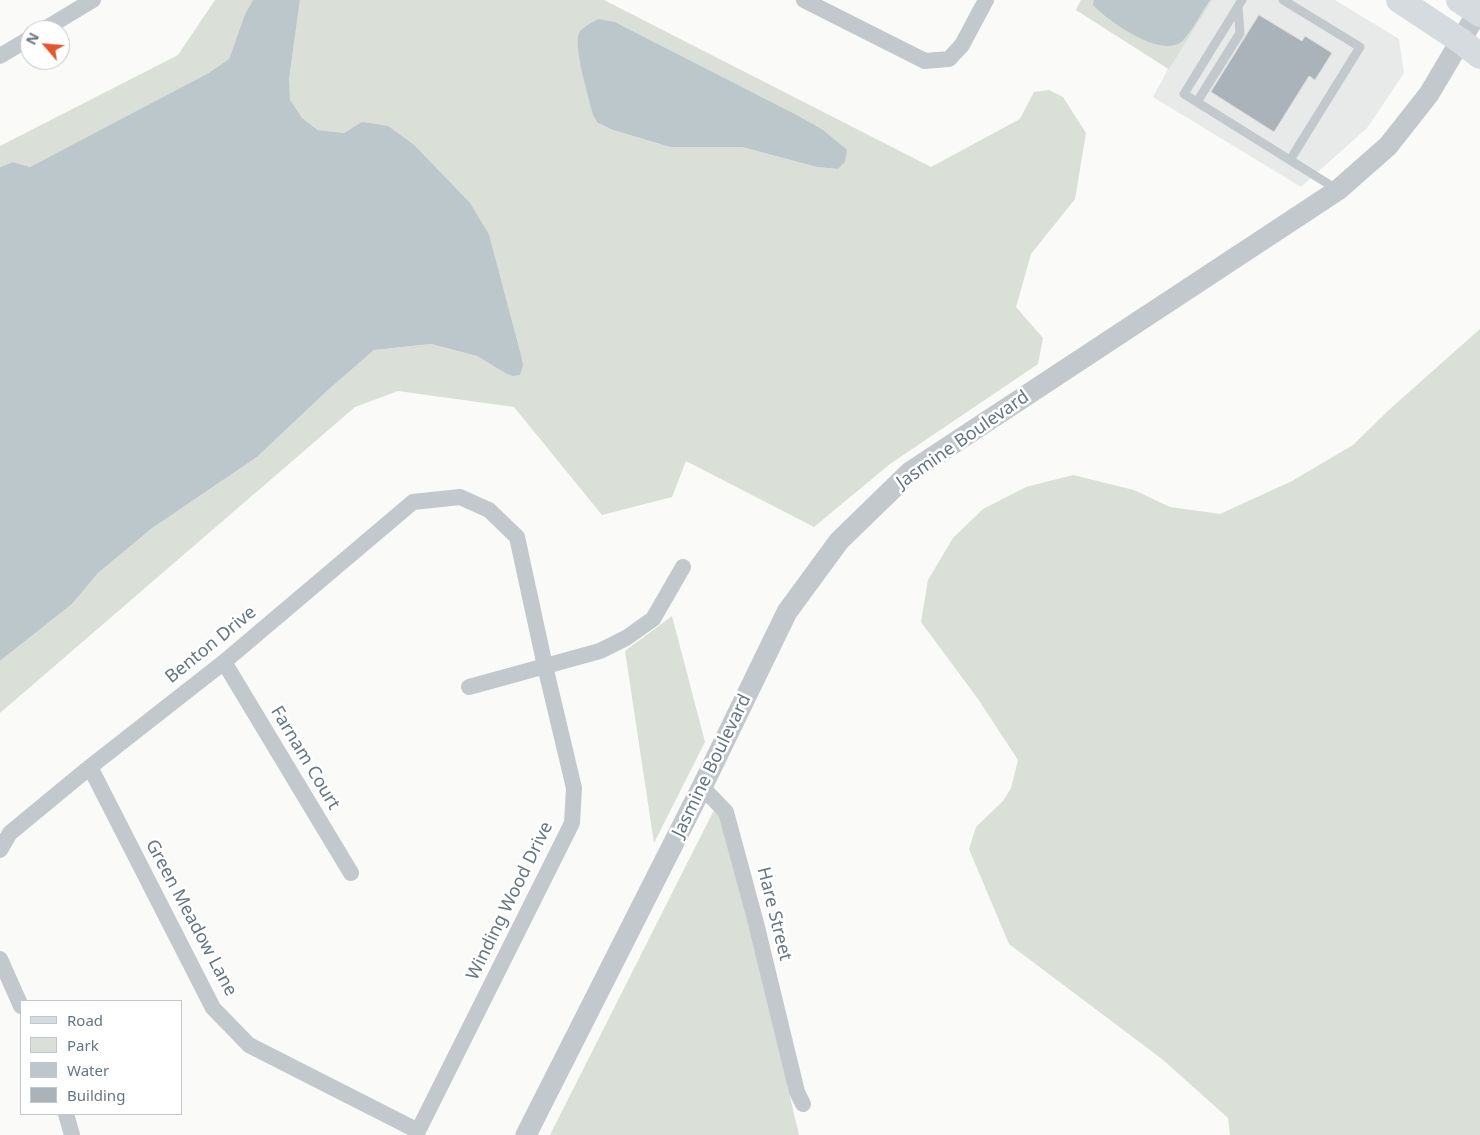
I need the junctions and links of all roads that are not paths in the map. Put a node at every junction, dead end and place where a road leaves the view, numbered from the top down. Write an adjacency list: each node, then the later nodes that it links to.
1 (93, 0): 8 (street)
2 (804, 0): 3 (street)
3 (986, 0)
4 (1283, 0): 13 (lane)
5 (1399, 0): 10 (main road)
6 (1240, 4): 12 (lane); 12 (lane)
7 (1474, 9): 10 (street, Jasmine Boulevard)
8 (60, 20)
9 (20, 44): 11 (street)
10 (1471, 48): 14 (street, Jasmine Boulevard)
11 (0, 56)
12 (1197, 102): 13 (lane)
13 (1290, 160): 14 (lane)
14 (1338, 190): 21 (street, Jasmine Boulevard)
15 (460, 497): 17 (street, Benton Drive); 18 (street, Winding Wood Drive)
16 (683, 567): 18 (street)
17 (224, 662): 20 (street, Benton Drive); 23 (street, Farnam Court)
18 (545, 666): 19 (street); 28 (street, Winding Wood Drive)
19 (469, 687)
20 (90, 767): 22 (street, Benton Drive); 28 (street, Green Meadow Lane)
21 (702, 787): 26 (street, Hare Street); 30 (street, Jasmine Boulevard)
22 (0, 850)
23 (351, 873)
24 (0, 960): 25 (street)
25 (20, 1004)
26 (802, 1104)
27 (66, 1115): 29 (street)
28 (417, 1133)
29 (72, 1135)
30 (526, 1135)

